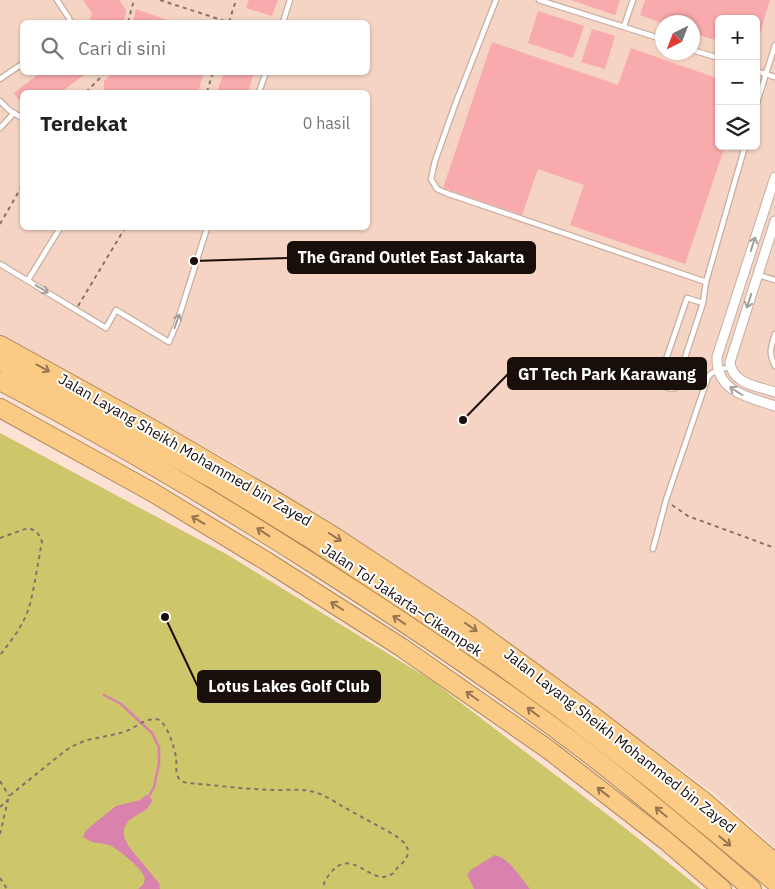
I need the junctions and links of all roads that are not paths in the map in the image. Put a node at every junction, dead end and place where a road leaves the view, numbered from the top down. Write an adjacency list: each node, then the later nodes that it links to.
1 (57, 0): 6 (lane)
2 (290, 0): 7 (lane)
3 (496, 0): 36 (lane)
4 (539, 0): 8 (lane)
5 (633, 0): 8 (lane)
6 (70, 20)
7 (284, 20)
8 (624, 26): 9 (lane)
9 (655, 37)
10 (775, 44): 15 (lane)
11 (700, 52): 12 (lane)
12 (715, 57)
13 (20, 65): 18 (lane)
14 (760, 72): 15 (lane)
15 (765, 74): 17 (lane); 21 (lane)
16 (265, 75): 19 (lane)
17 (775, 77)
18 (0, 79)
19 (260, 90)
20 (0, 102): 22 (lane)
21 (756, 105)
22 (5, 106): 23 (lane); 24 (lane)
23 (0, 111)
24 (14, 113): 25 (lane); 26 (lane)
25 (20, 117)
26 (0, 128)
27 (744, 150): 36 (lane)
28 (775, 177): 43 (street, one-way to 28)
29 (775, 221): 33 (street)
30 (59, 230): 34 (lane)
31 (206, 230): 34 (lane, one-way to 31)
32 (0, 264): 34 (lane)
33 (758, 275): 35 (lane); 42 (street, one-way to 42)
34 (28, 280)
35 (775, 280)
36 (706, 282): 37 (lane)
37 (703, 302): 37 (lane)
38 (775, 334): 41 (lane)
39 (0, 345): 49 (highway, Jalan Layang Sheikh Mohammed bin Zayed, one-way to 49)
40 (0, 361): 50 (highway, Jalan Tol Jakarta–Cikampek, one-way to 50)
41 (775, 366)
42 (730, 367): 43 (lane); 45 (street)
43 (717, 370): 46 (street, one-way to 43); 48 (lane)
44 (0, 381): 52 (highway, Jalan Tol Jakarta–Cikampek, one-way to 44)
45 (775, 392)
46 (775, 406)
47 (0, 408): 51 (highway, one-way to 47)
48 (653, 549)
49 (775, 863)
50 (775, 882)
51 (722, 889)
52 (752, 889)

